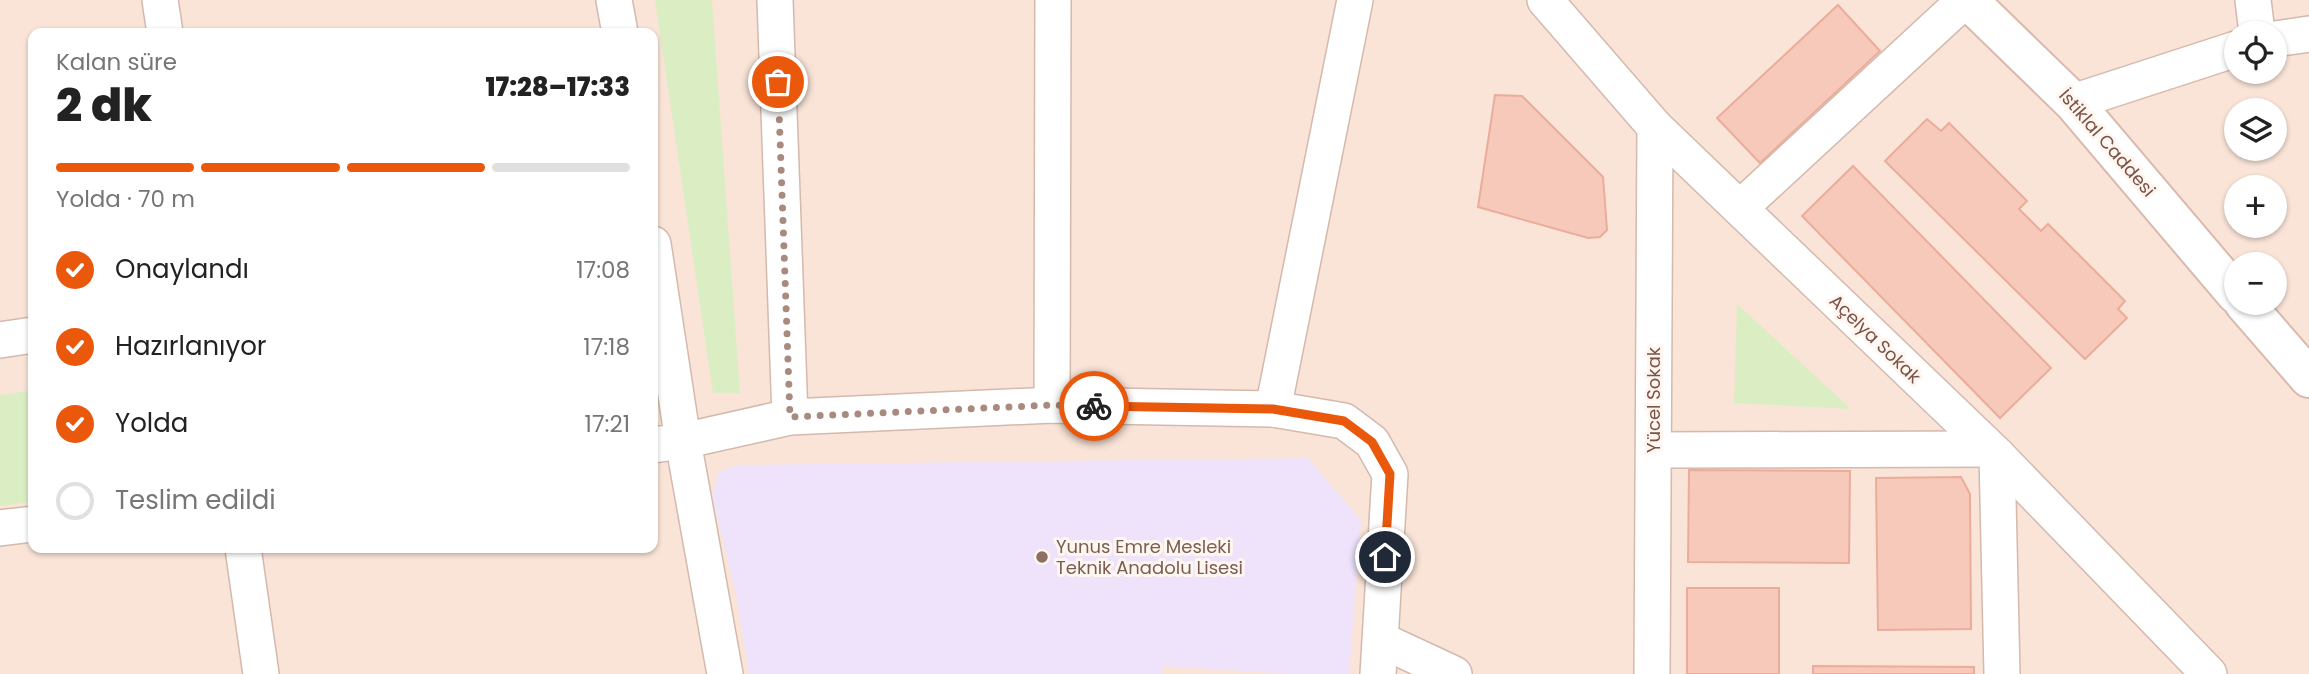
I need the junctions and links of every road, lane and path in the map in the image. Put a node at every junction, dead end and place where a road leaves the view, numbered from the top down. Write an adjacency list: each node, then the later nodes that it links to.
1 (160, 0): 10 (street)
2 (614, 0): 11 (street)
3 (775, 0): 26 (street)
4 (1053, 0): 24 (street)
5 (1355, 0): 25 (street)
6 (1545, 0): 16 (street, Açelya Sokak)
7 (1966, 0): 15 (main road, İstiklal Caddesi); 17 (street)
8 (2253, 0): 9 (street)
9 (2256, 21)
10 (164, 28)
11 (619, 28)
12 (2309, 34): 13 (street)
13 (2287, 37)
14 (2224, 53): 15 (street)
15 (2073, 102): 18 (main road, İstiklal Caddesi)
16 (1655, 127): 17 (street, Açelya Sokak); 28 (street, Yücel Sokak)
17 (1740, 208): 29 (street, Açelya Sokak)
18 (2224, 280)
19 (658, 310): 27 (street)
20 (2255, 315): 23 (main road)
21 (28, 336): 22 (street)
22 (0, 340)
23 (2305, 368)
24 (1052, 405): 25 (street); 26 (street)
25 (1273, 409): 33 (street)
26 (790, 417): 27 (street)
27 (668, 443): 35 (street)
28 (1654, 450): 29 (street); 38 (street, Yücel Sokak)
29 (1994, 452): 39 (street); 40 (street, Açelya Sokak)
30 (28, 525): 31 (street)
31 (0, 528)
32 (244, 553): 34 (street)
33 (1381, 640): 36 (street); 37 (street)
34 (261, 674)
35 (725, 674)
36 (1378, 674)
37 (1454, 674)
38 (1653, 674)
39 (2002, 674)
40 (2209, 674)

